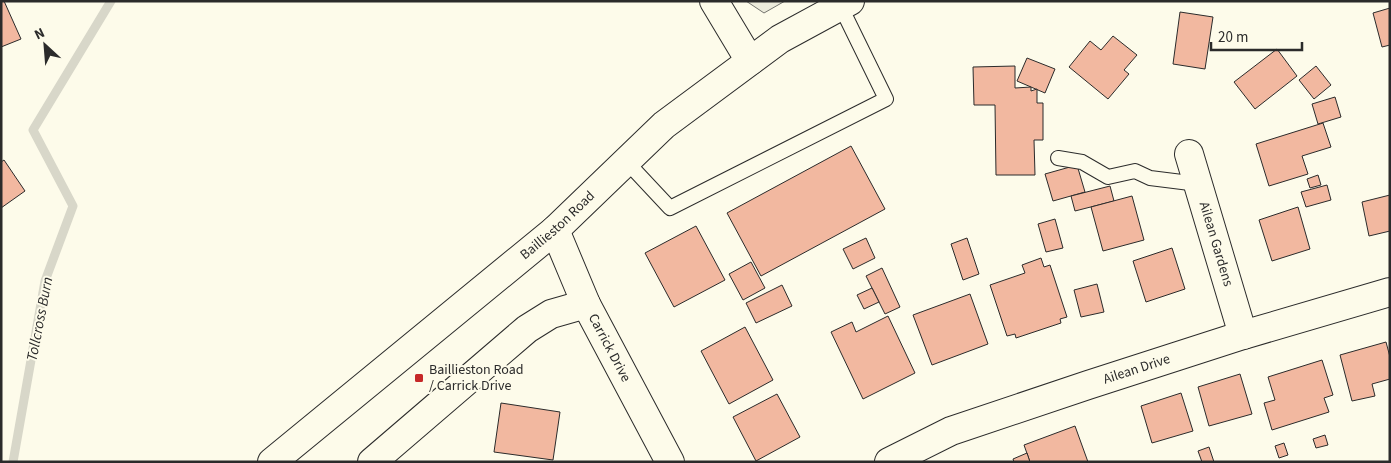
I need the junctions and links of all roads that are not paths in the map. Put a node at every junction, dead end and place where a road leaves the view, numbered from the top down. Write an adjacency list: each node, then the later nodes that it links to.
1 (714, 1): 3 (street)
2 (845, 3): 3 (street, Baillieston Road); 6 (lane)
3 (750, 61): 6 (street, Baillieston Road)
4 (1189, 154): 7 (street, Ailean Gardens)
5 (1058, 158): 7 (lane)
6 (626, 162): 8 (street, Baillieston Road)
7 (1198, 184): 11 (street, Ailean Gardens)
8 (555, 230): 10 (street, Carrick Drive); 12 (street, Baillieston Road)
9 (1390, 292): 11 (street, Ailean Drive)
10 (586, 304): 13 (street); 14 (street, Carrick Drive)
11 (1244, 335): 15 (street, Ailean Drive)
12 (272, 462)
13 (372, 462)
14 (670, 462)
15 (889, 462)

